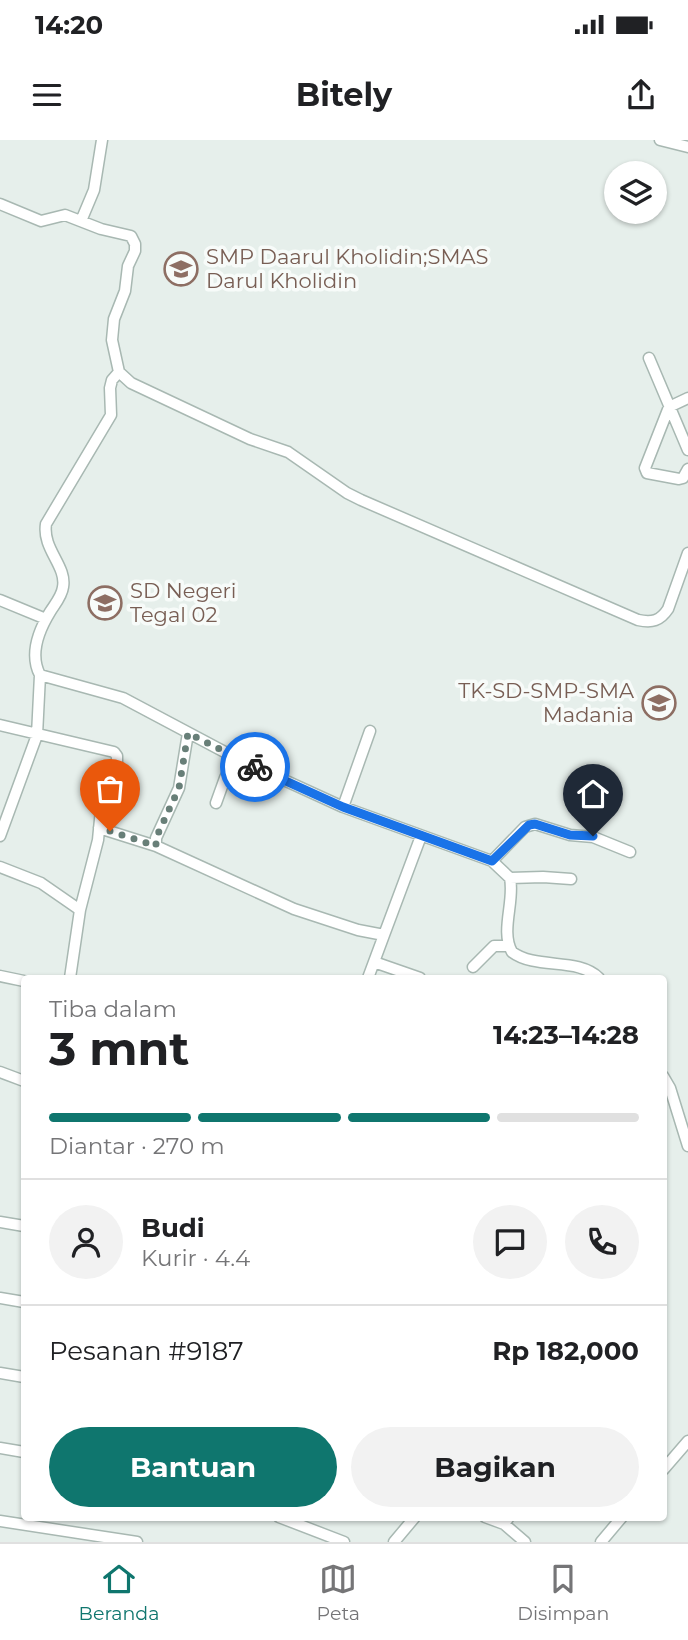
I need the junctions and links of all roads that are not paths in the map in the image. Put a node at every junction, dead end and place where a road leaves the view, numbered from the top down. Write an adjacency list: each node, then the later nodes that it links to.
1 (102, 140): 5 (street)
2 (660, 140): 3 (street)
3 (688, 147)
4 (0, 204): 5 (street)
5 (81, 221): 7 (street)
6 (649, 358): 9 (street)
7 (119, 372): 12 (street); 14 (street)
8 (688, 398): 9 (street)
9 (669, 407): 10 (street); 11 (street)
10 (688, 450)
11 (688, 469)
12 (688, 553)
13 (0, 600): 14 (street)
14 (46, 619): 15 (street)
15 (40, 675): 18 (street); 19 (street)
16 (0, 725): 19 (street)
17 (370, 731): 22 (street)
18 (188, 733): 20 (street); 26 (street)
19 (37, 735): 23 (street); 24 (street)
20 (236, 758): 21 (street); 22 (street)
21 (216, 803)
22 (343, 807): 25 (street)
23 (99, 828): 26 (street); 32 (street)
24 (1, 830)
25 (421, 836): 28 (street); 33 (street)
26 (156, 846): 33 (street)
27 (631, 852): 28 (street)
28 (492, 861): 30 (street)
29 (0, 867): 32 (street)
30 (510, 878): 31 (street); 34 (street)
31 (571, 879)
32 (80, 910): 37 (street)
33 (384, 935): 35 (street)
34 (509, 947): 36 (street); 40 (street)
35 (374, 962): 38 (street); 39 (street)
36 (473, 967)
37 (70, 975)
38 (369, 975)
39 (411, 975)
40 (594, 975)
41 (0, 976): 42 (street)
42 (21, 980)
43 (0, 1072): 44 (street)
44 (21, 1080)
45 (669, 1105): 46 (street)
46 (688, 1146)
47 (0, 1222): 48 (street)
48 (21, 1226)
49 (0, 1298): 50 (street)
50 (21, 1302)
51 (0, 1373): 52 (street)
52 (21, 1376)
53 (688, 1441): 56 (street)
54 (0, 1448): 55 (street)
55 (21, 1452)
56 (667, 1465)
57 (0, 1521): 62 (street)
58 (289, 1521): 63 (street)
59 (412, 1521): 64 (street)
60 (505, 1521): 65 (street)
61 (619, 1521): 66 (street)
62 (137, 1542)
63 (344, 1542)
64 (394, 1542)
65 (525, 1542)
66 (601, 1542)

